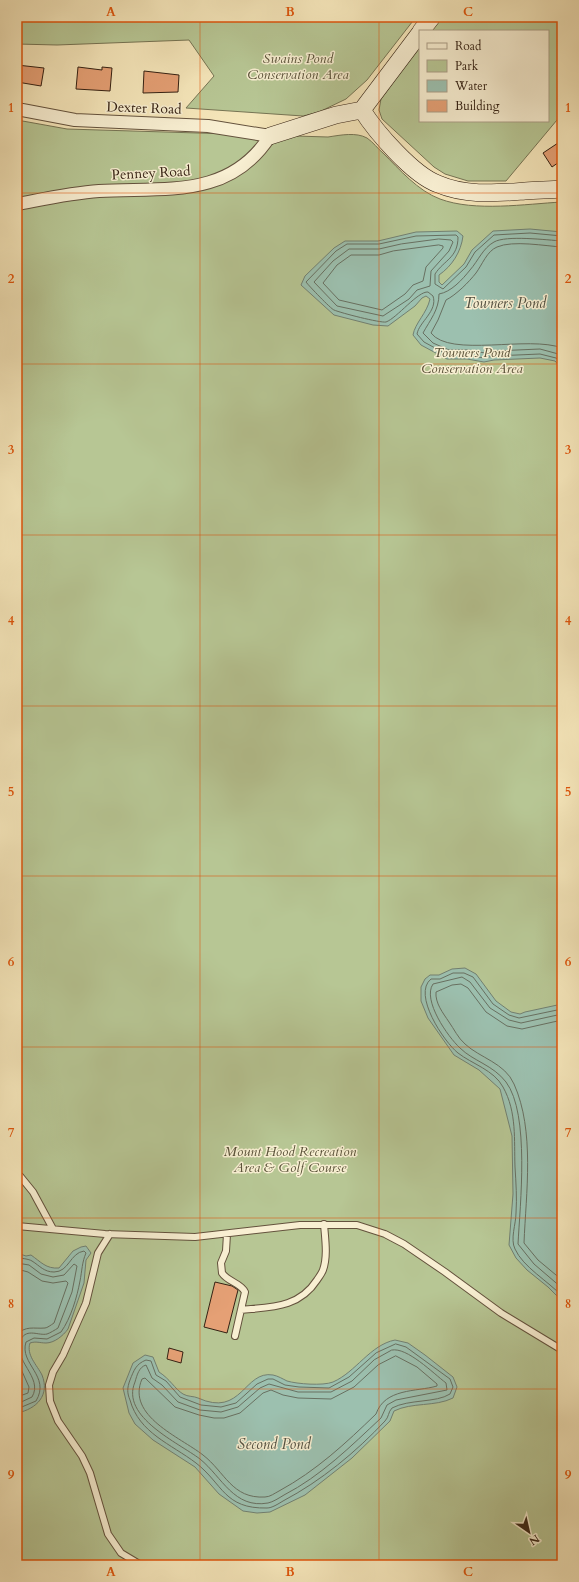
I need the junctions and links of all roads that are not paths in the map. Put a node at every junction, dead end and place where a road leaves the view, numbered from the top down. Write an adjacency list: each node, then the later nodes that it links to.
1 (432, 17): 2 (street)
2 (422, 30)
3 (419, 35): 5 (street)
4 (17, 109): 6 (street, Dexter Road)
5 (362, 110): 6 (street); 7 (street)
6 (270, 136): 8 (street, Penney Road)
7 (562, 189)
8 (17, 204)
9 (18, 1174): 12 (lane)
10 (324, 1224): 14 (lane); 15 (lane); 17 (lane)
11 (17, 1226): 12 (lane)
12 (53, 1229): 13 (lane)
13 (110, 1234): 14 (lane); 18 (lane)
14 (227, 1234): 15 (lane)
15 (241, 1310): 16 (lane)
16 (235, 1336)
17 (562, 1350)
18 (141, 1565)

